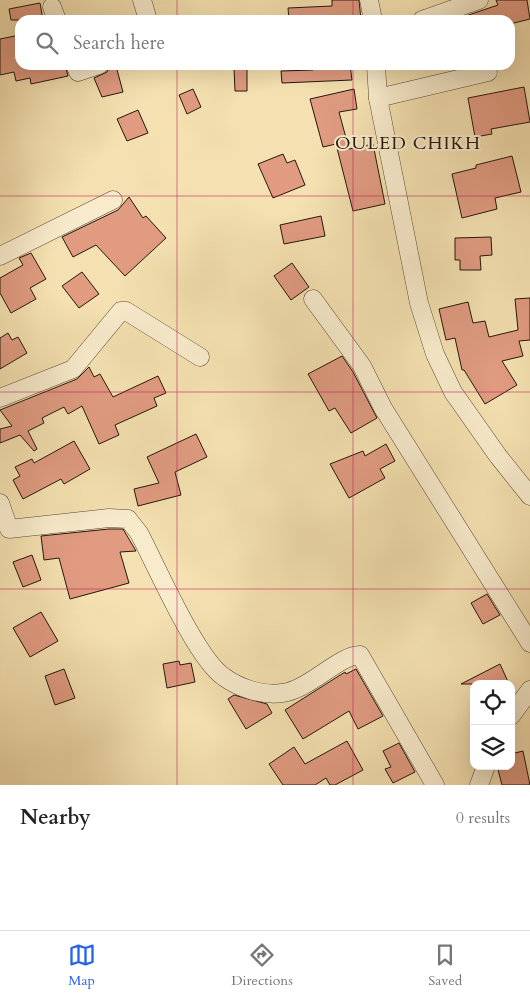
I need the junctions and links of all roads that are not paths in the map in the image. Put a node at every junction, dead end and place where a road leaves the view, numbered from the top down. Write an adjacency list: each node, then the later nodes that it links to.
1 (142, 0): 4 (street)
2 (369, 0): 5 (street)
3 (479, 0): 6 (street)
4 (146, 15)
5 (372, 15)
6 (436, 15)
7 (376, 70): 9 (street)
8 (488, 72): 9 (street)
9 (378, 98): 15 (street)
10 (113, 200): 11 (street)
11 (0, 256)
12 (313, 299): 18 (street)
13 (200, 357): 14 (street)
14 (0, 398)
15 (530, 496)
16 (0, 503): 17 (street)
17 (4, 531): 22 (street)
18 (530, 643)
19 (530, 690): 20 (street)
20 (515, 711)
21 (485, 770): 23 (street)
22 (434, 785)
23 (479, 785)

